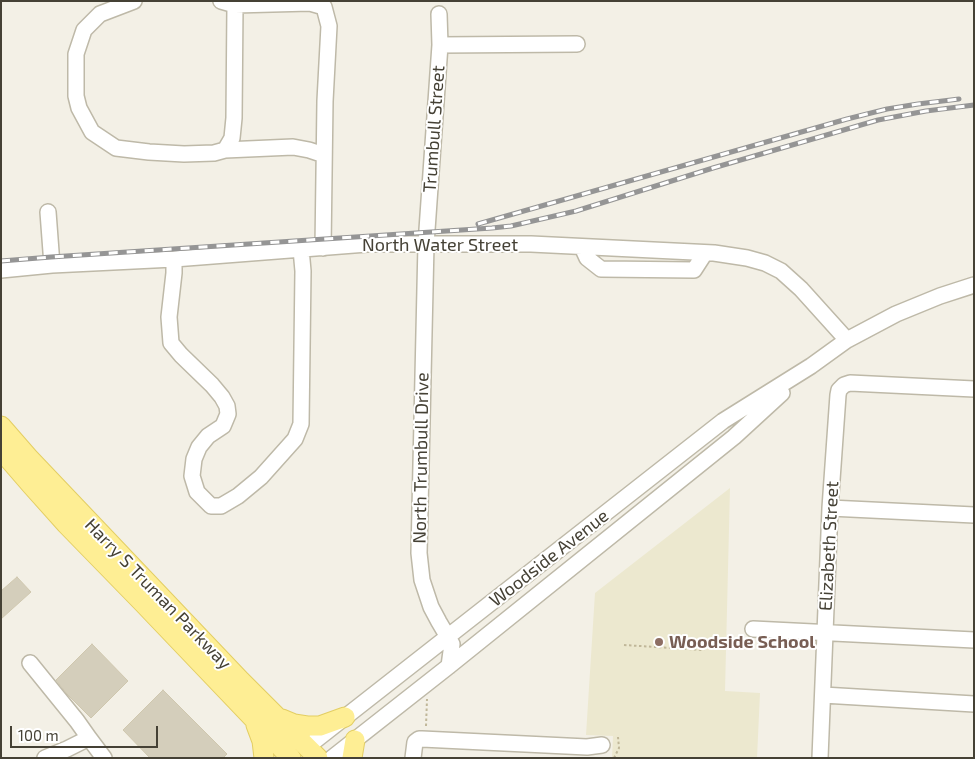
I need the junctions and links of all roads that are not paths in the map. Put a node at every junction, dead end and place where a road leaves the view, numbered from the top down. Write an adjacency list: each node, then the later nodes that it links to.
1 (134, 1): 6 (street)
2 (228, 3): 6 (street); 7 (street)
3 (439, 14): 5 (street, Trumbull Street)
4 (577, 44): 5 (street)
5 (440, 45): 9 (street, Trumbull Street)
6 (225, 150): 7 (street)
7 (324, 155): 11 (street)
8 (48, 212): 16 (street)
9 (426, 244): 10 (street, North Water Street); 11 (street, North Water Street); 29 (street, North Trumbull Drive)
10 (582, 247): 13 (street, North Water Street); 17 (street)
11 (323, 248): 12 (street, North Water Street)
12 (301, 249): 15 (street, North Water Street); 15 (street)
13 (639, 250): 14 (street, North Water Street); 17 (street)
14 (705, 253): 17 (street); 20 (street, North Water Street)
15 (174, 259): 16 (street, North Water Street)
16 (52, 266): 18 (street, North Water Street)
17 (639, 269)
18 (1, 270)
19 (974, 284): 20 (street, Woodside Avenue)
20 (847, 340): 21 (street, Woodside Avenue)
21 (811, 366): 29 (street, Woodside Avenue); 32 (street, Woodside Avenue)
22 (974, 389): 25 (street, Elizabeth Street)
23 (1, 426): 36 (main road, Harry S Truman Parkway)
24 (1, 450): 37 (main road, Harry S Truman Parkway)
25 (830, 508): 26 (street); 28 (street, Elizabeth Street)
26 (974, 515)
27 (753, 629): 28 (street)
28 (826, 633): 30 (street); 33 (street, Elizabeth Street)
29 (448, 636): 32 (street, North Trumbull Drive); 35 (street, Woodside Avenue)
30 (974, 640)
31 (30, 663): 38 (street)
32 (449, 666): 40 (street, Woodside Avenue)
33 (823, 696): 34 (street); 47 (street, Elizabeth Street)
34 (974, 704)
35 (345, 717): 36 (main road); 41 (street, Woodside Avenue)
36 (278, 718): 41 (main road, Harry S Truman Parkway)
37 (254, 719): 41 (main road, Harry S Truman Parkway); 44 (main road)
38 (89, 738): 42 (street); 43 (street)
39 (602, 746): 46 (street)
40 (354, 749): 45 (street, Woodside Avenue)
41 (302, 755)
42 (45, 758)
43 (104, 758)
44 (264, 758)
45 (332, 758)
46 (413, 758)
47 (820, 758)

